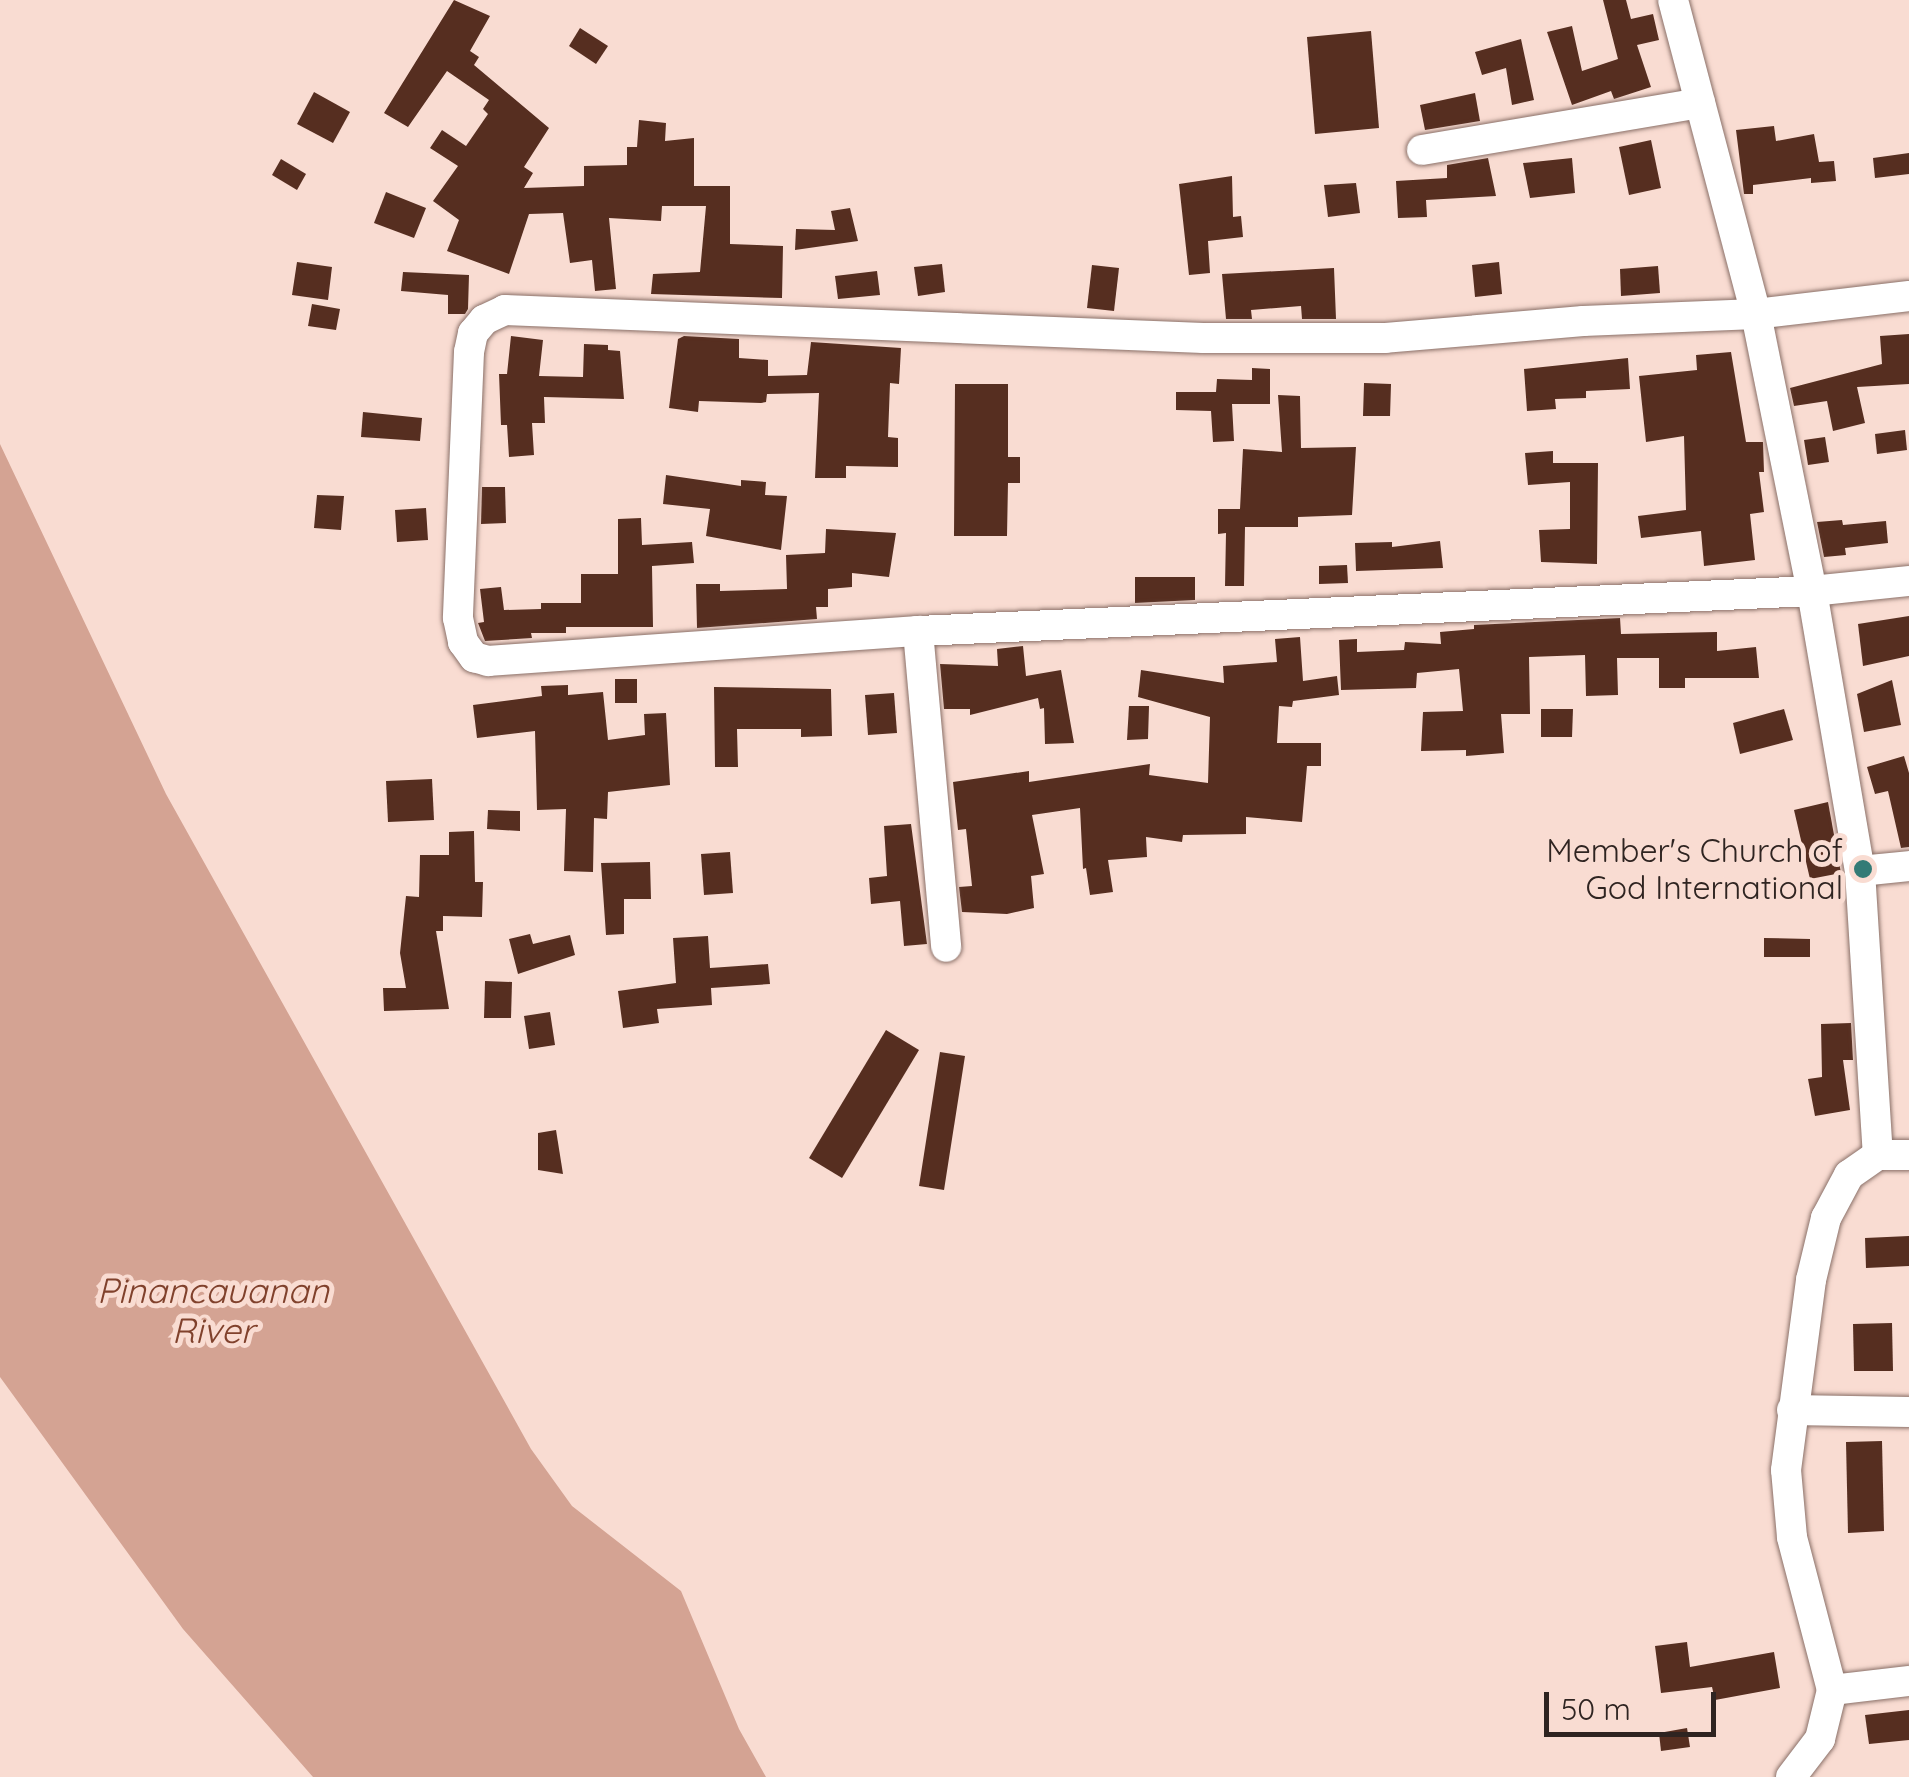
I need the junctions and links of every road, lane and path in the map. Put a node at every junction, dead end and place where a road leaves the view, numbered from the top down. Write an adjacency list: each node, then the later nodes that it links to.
1 (1673, 0): 2 (street)
2 (1700, 103): 3 (street); 5 (street)
3 (1422, 150)
4 (1909, 296): 5 (street)
5 (1756, 314): 7 (street); 8 (street)
6 (1909, 580): 7 (street)
7 (1812, 591): 8 (street); 10 (street)
8 (918, 631): 11 (street)
9 (1909, 866): 10 (street)
10 (1860, 872): 12 (street)
11 (946, 947)
12 (1878, 1155): 13 (street); 14 (street)
13 (1909, 1155)
14 (1792, 1410): 15 (street); 17 (street)
15 (1909, 1412)
16 (1909, 1681): 17 (street)
17 (1832, 1690): 18 (street)
18 (1791, 1777)

